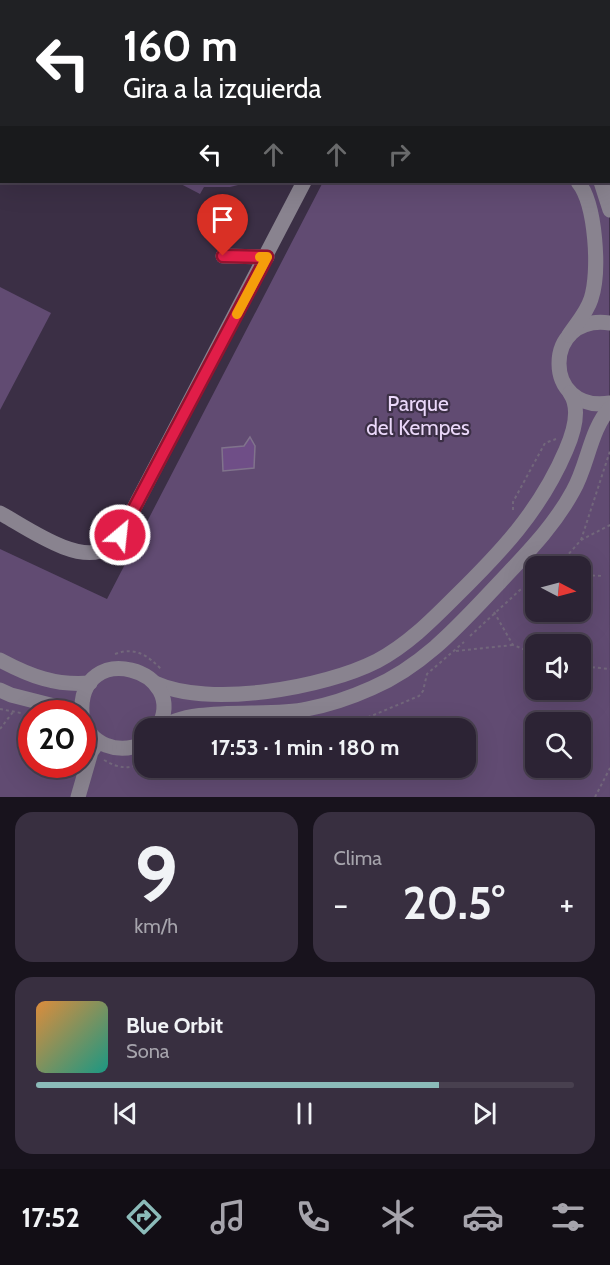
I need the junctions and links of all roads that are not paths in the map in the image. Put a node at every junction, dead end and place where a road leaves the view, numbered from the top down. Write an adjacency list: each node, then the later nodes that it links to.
1 (304, 183): 6 (street)
2 (578, 183): 8 (street)
3 (601, 183): 4 (street)
4 (610, 210)
5 (223, 256): 6 (street)
6 (267, 257): 12 (street)
7 (610, 323): 8 (street)
8 (569, 335): 9 (street)
9 (570, 393): 10 (street); 14 (street)
10 (610, 403)
11 (610, 408): 20 (street)
12 (0, 513)
13 (0, 660): 15 (street)
14 (161, 679): 15 (street); 19 (street)
15 (82, 684): 18 (street)
16 (0, 690): 17 (street)
17 (31, 700)
18 (82, 700)
19 (162, 718)
20 (189, 718)
21 (96, 738): 22 (street)
22 (99, 742): 23 (street); 24 (street)
23 (134, 746)
24 (78, 797)

